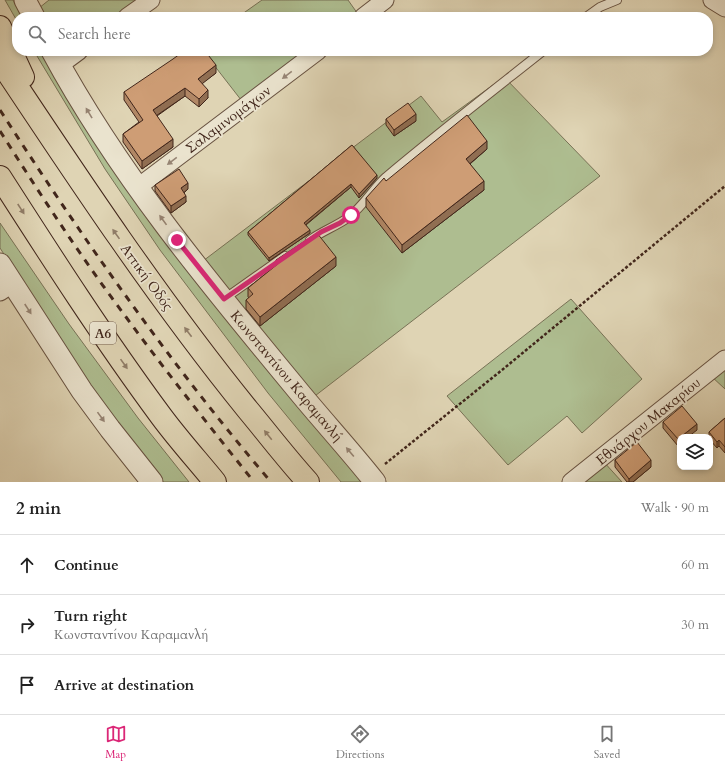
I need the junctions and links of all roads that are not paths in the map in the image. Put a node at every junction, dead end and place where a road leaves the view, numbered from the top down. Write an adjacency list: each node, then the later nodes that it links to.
1 (25, 0): 7 (street)
2 (151, 0): 8 (street)
3 (385, 0): 9 (street)
4 (617, 0): 10 (lane)
5 (712, 0): 6 (street)
6 (725, 8)
7 (31, 12)
8 (134, 12)
9 (369, 12)
10 (593, 12)
11 (0, 27): 12 (highway)
12 (12, 54)
13 (13, 56): 18 (highway)
14 (311, 56): 20 (street, Σαλαμινομάχων, one-way to 20)
15 (537, 56): 23 (lane)
16 (56, 58): 20 (street, Κωνσταντίνου Καραμανλή, one-way to 16)
17 (0, 61): 18 (highway, Αττική Οδός)
18 (47, 131): 28 (highway, Αττική Οδός, one-way to 18)
19 (0, 177): 27 (highway, Α6, one-way to 27)
20 (138, 187): 23 (street, Κωνσταντίνου Καραμανλή, one-way to 20)
21 (0, 264): 22 (street)
22 (6, 288): 26 (street, one-way to 26)
23 (224, 299): 25 (street, Κωνσταντίνου Καραμανλή, one-way to 23)
24 (725, 359): 29 (street, Εθνάρχου Μακαρίου)
25 (372, 479)
26 (152, 482)
27 (215, 482)
28 (308, 482)
29 (571, 482)

